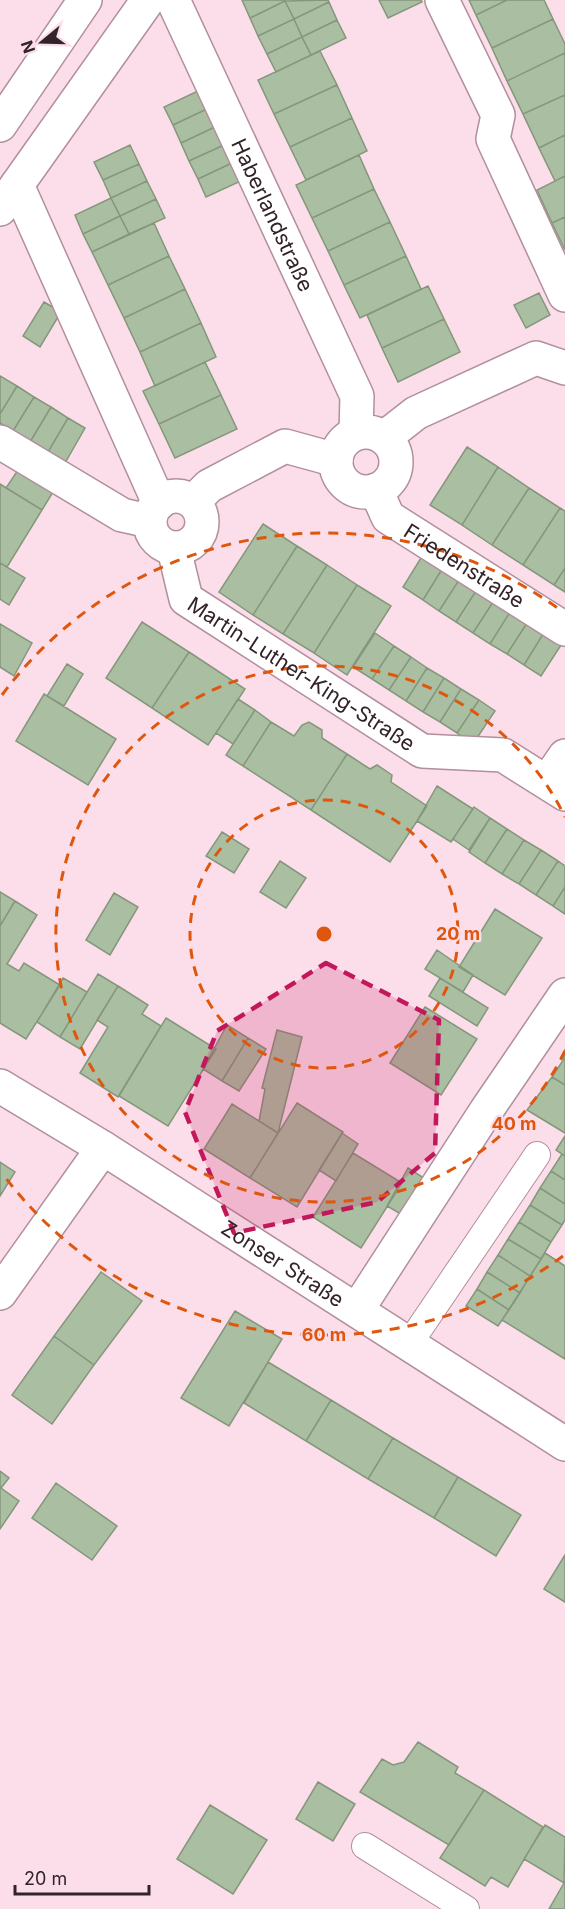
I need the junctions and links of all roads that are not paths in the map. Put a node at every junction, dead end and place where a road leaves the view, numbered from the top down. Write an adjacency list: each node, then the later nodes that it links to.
1 (85, 0): 5 (street)
2 (148, 0): 6 (street)
3 (173, 0): 9 (street, Haberlandstraße)
4 (442, 0): 7 (street)
5 (0, 125)
6 (8, 197): 14 (street)
7 (565, 295)
8 (565, 368): 9 (street)
9 (370, 436): 11 (street); 12 (street)
10 (0, 442): 14 (street)
11 (336, 460): 12 (street); 13 (street)
12 (376, 490): 16 (street, Friedenstraße)
13 (193, 502): 14 (street); 15 (street)
14 (154, 512): 15 (street)
15 (174, 549): 18 (street, Martin-Luther-King-Straße)
16 (565, 629)
17 (565, 756): 18 (street)
18 (556, 788)
19 (565, 996): 24 (street)
20 (0, 1086): 21 (street, Zonser Straße)
21 (103, 1148): 23 (street); 24 (street, Zonser Straße)
22 (537, 1155): 25 (lane)
23 (0, 1293)
24 (357, 1310): 25 (street, Zonser Straße)
25 (409, 1344): 26 (street, Zonser Straße)
26 (565, 1444)
27 (365, 1846): 28 (lane)
28 (466, 1909)

